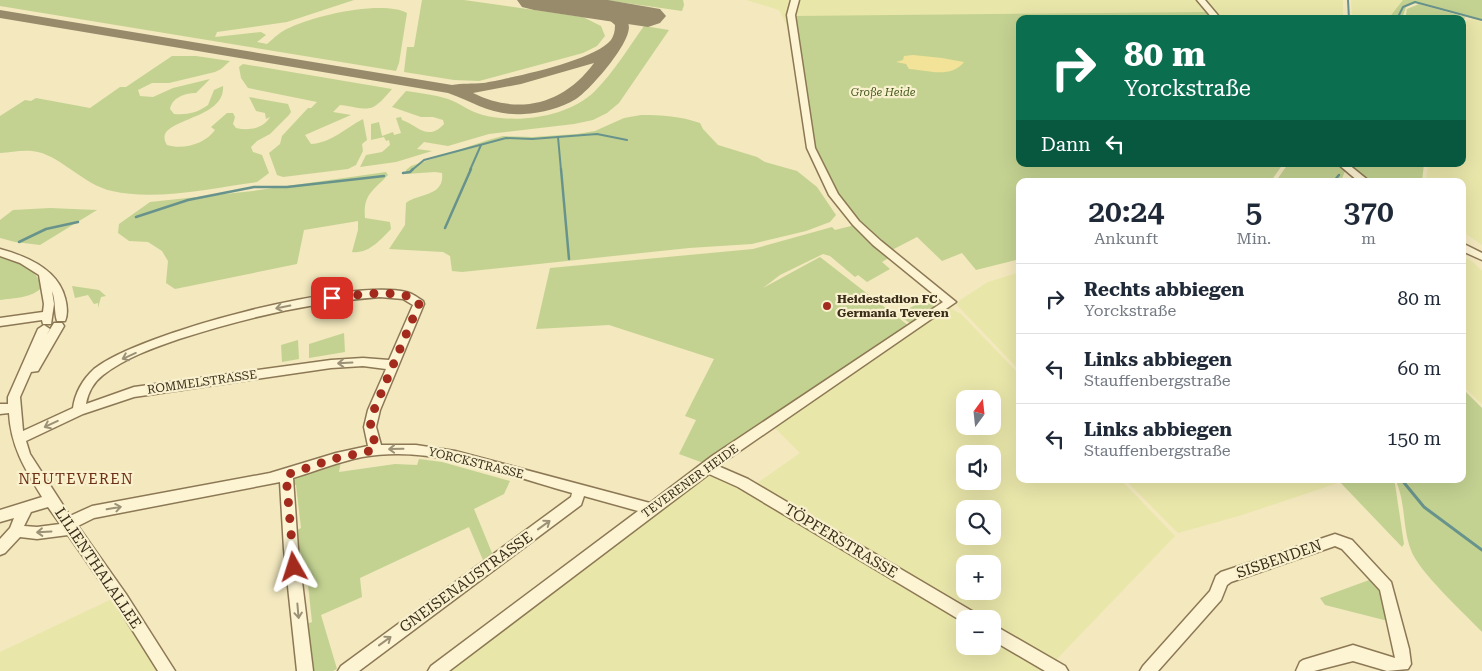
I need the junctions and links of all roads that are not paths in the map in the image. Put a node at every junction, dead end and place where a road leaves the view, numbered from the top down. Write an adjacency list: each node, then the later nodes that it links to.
1 (795, 0): 17 (street, TEVERENER HEIDE)
2 (1201, 0): 3 (street)
3 (1214, 15)
4 (1347, 167): 5 (street)
5 (1360, 178)
6 (1466, 248): 8 (street)
7 (0, 252): 10 (street)
8 (1482, 257)
9 (0, 322): 10 (street)
10 (51, 324): 12 (street)
11 (394, 365): 14 (street, ROMMELSTRASSE, one-way to 14); 14 (street, one-way to 14); 16 (street)
12 (15, 408): 13 (street); 15 (street, LILIENTHALALLEE)
13 (0, 409)
14 (79, 411): 15 (street, ROMMELSTRASSE, one-way to 15)
15 (19, 439): 20 (street, LILIENTHALALLEE)
16 (374, 450): 18 (street, YORCKSTRASSE); 19 (street, YORCKSTRASSE, one-way to 16)
17 (709, 468): 27 (street, TÖPFERSTRASSE); 33 (street, TEVERENER HEIDE)
18 (286, 475): 24 (street, YORCKSTRASSE, one-way to 18); 31 (street, one-way to 31)
19 (580, 489): 21 (street, YORCKSTRASSE); 32 (street, GNEISENAUSTRASSE, one-way to 19)
20 (51, 500): 22 (street); 24 (street, LILIENTHALALLEE)
21 (648, 508)
22 (26, 509): 23 (street); 25 (street)
23 (0, 516)
24 (70, 526): 25 (street, YORCKSTRASSE, one-way to 25); 30 (street, LILIENTHALALLEE)
25 (17, 530): 26 (street)
26 (0, 549)
27 (957, 610)
28 (1001, 636): 34 (street)
29 (1404, 667): 35 (street, SISBENDEN); 36 (street, SISBENDEN)
30 (167, 671)
31 (304, 671)
32 (346, 671)
33 (436, 671)
34 (1060, 671)
35 (1148, 671)
36 (1304, 671)

